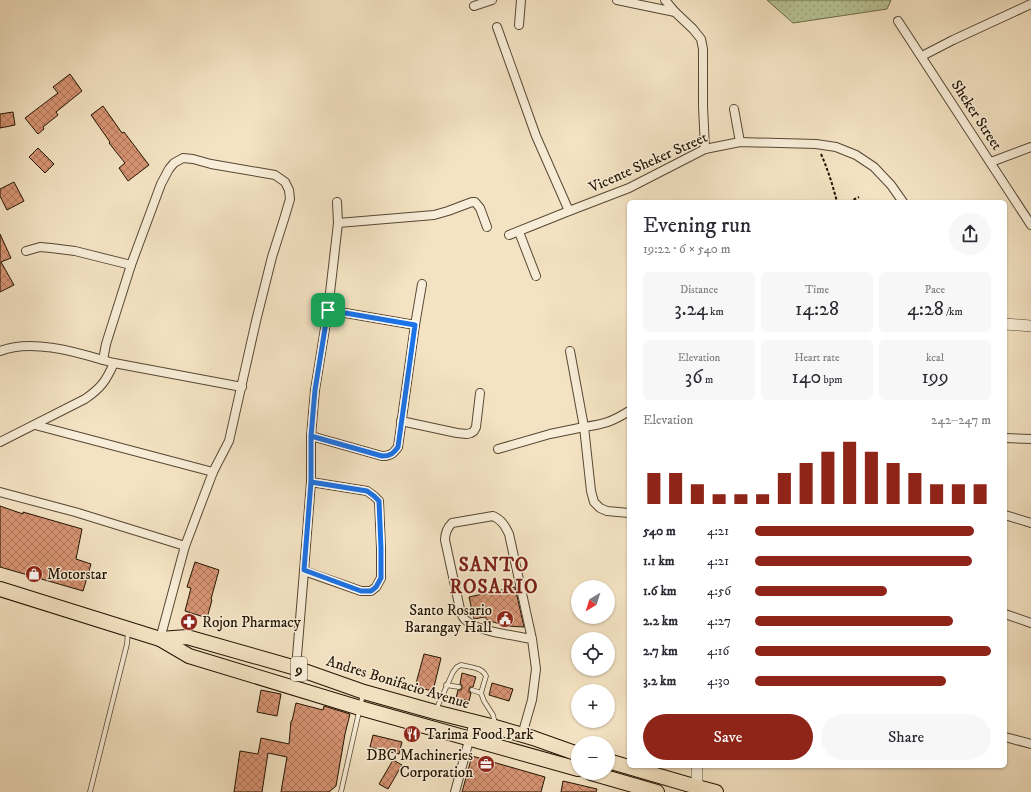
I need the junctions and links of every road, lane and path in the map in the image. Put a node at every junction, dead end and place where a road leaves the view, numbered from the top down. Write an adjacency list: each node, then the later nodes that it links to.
1 (492, 0): 6 (street)
2 (521, 0): 9 (street)
3 (616, 0): 7 (street)
4 (665, 0): 7 (street)
5 (1031, 4): 11 (street)
6 (474, 6)
7 (675, 12): 16 (street)
8 (898, 21): 11 (street, Sheker Street)
9 (519, 25)
10 (497, 28): 23 (street)
11 (922, 56): 17 (street, Sheker Street)
12 (734, 109): 13 (street)
13 (740, 142): 14 (street, Vicente Sheker Street); 16 (street, Vicente Sheker Street)
14 (816, 144): 19 (path); 21 (street, Vicente Sheker Street)
15 (1031, 146): 17 (street)
16 (705, 149): 23 (street, Vicente Sheker Street)
17 (991, 162): 25 (street, Sheker Street)
18 (859, 198): 20 (path)
19 (836, 200)
20 (854, 200)
21 (902, 200)
22 (337, 202): 24 (street)
23 (569, 210): 27 (street, Vicente Sheker Street)
24 (338, 223): 26 (street); 33 (street)
25 (1031, 225)
26 (487, 227)
27 (519, 232): 28 (street, Vicente Sheker Street); 31 (street)
28 (509, 235)
29 (26, 251): 30 (street)
30 (131, 265): 39 (street); 41 (street)
31 (536, 276)
32 (422, 284): 35 (street)
33 (328, 310): 35 (street); 47 (street)
34 (1007, 324): 36 (street)
35 (415, 325): 44 (street)
36 (1031, 326)
37 (0, 351): 39 (street)
38 (570, 351): 46 (street)
39 (103, 360): 40 (street)
40 (114, 363): 41 (street); 45 (street)
41 (242, 387): 52 (street)
42 (480, 393): 44 (street)
43 (627, 412): 46 (street)
44 (401, 421): 47 (street)
45 (35, 424): 50 (street); 52 (street)
46 (584, 427): 51 (street); 55 (street)
47 (311, 436): 53 (street)
48 (1007, 438): 49 (street)
49 (1031, 439)
50 (0, 442)
51 (498, 449)
52 (213, 472): 58 (street)
53 (311, 482): 59 (street); 59 (street)
54 (0, 492): 58 (street)
55 (627, 513)
56 (1007, 516): 57 (street)
57 (1031, 523)
58 (185, 546): 64 (street)
59 (304, 570): 66 (street)
60 (0, 589): 63 (highway, Andres Bonifacio Avenue / 9)
61 (1007, 615): 62 (street)
62 (1031, 622)
63 (128, 629): 64 (highway, Andres Bonifacio Avenue / 9); 88 (lane)
64 (160, 639): 66 (highway, Andres Bonifacio Avenue / 9); 72 (highway, Andres Bonifacio Avenue / 9)
65 (532, 639): 65 (street); 76 (street)
66 (296, 668): 70 (highway, Andres Bonifacio Avenue / 9)
67 (446, 685): 68 (lane); 71 (lane); 73 (lane)
68 (459, 687)
69 (472, 690): 71 (lane)
70 (364, 692): 72 (lane); 73 (highway, Andres Bonifacio Avenue / 9)
71 (481, 693): 75 (lane)
72 (360, 708): 77 (highway, Andres Bonifacio Avenue / 9); 89 (lane)
73 (435, 712): 74 (highway, Andres Bonifacio Avenue / 9)
74 (474, 722): 75 (highway, Andres Bonifacio Avenue / 9); 77 (street)
75 (495, 728): 76 (highway, Andres Bonifacio Avenue / 9)
76 (522, 735): 80 (highway, Andres Bonifacio Avenue / 9)
77 (469, 738): 82 (highway, Andres Bonifacio Avenue / 9); 90 (street)
78 (1007, 738): 79 (street)
79 (1031, 744)
80 (571, 752)
81 (615, 763): 83 (highway)
82 (571, 767)
83 (627, 767)
84 (629, 768): 87 (highway)
85 (697, 768): 87 (street)
86 (615, 780): 91 (highway)
87 (696, 790): 92 (highway)
88 (90, 792)
89 (341, 792)
90 (454, 792)
91 (657, 792)
92 (716, 792)

